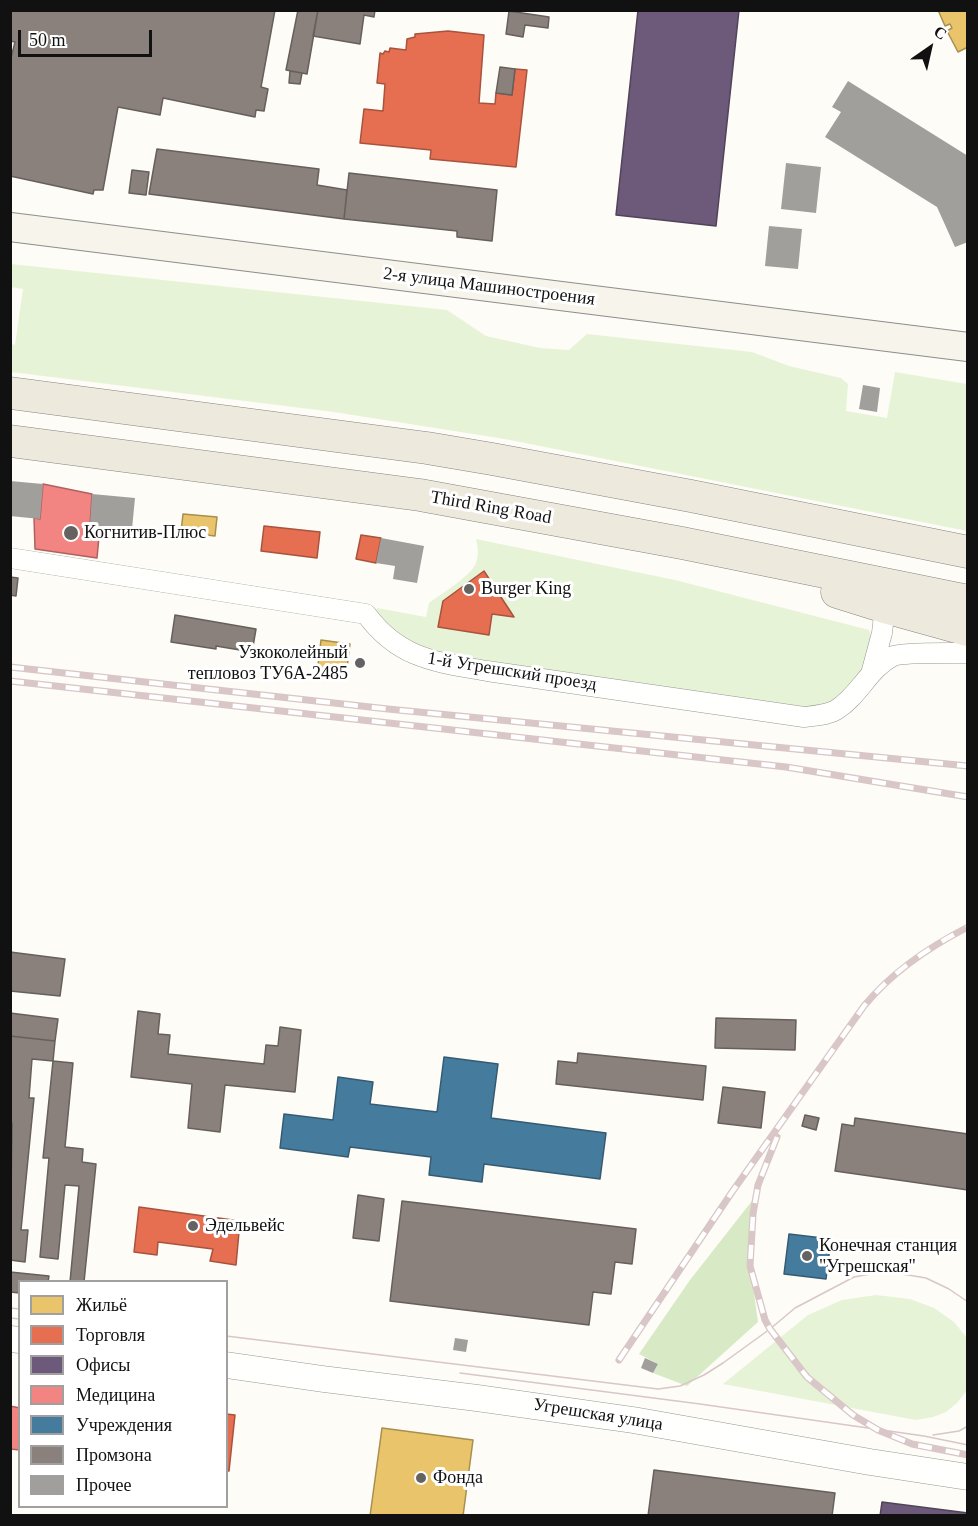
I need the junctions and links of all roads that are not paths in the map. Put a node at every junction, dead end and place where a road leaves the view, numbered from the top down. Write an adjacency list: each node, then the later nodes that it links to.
1 (10, 227): 2 (main road, 2-я улица Машиностроения)
2 (968, 347)
3 (10, 393): 6 (main road)
4 (10, 441): 5 (main road, Third Ring Road)
5 (682, 543): 8 (main road, Third Ring Road); 9 (main road)
6 (968, 552)
7 (10, 558): 12 (street, 1-й Угрешский проезд)
8 (968, 601)
9 (885, 607): 10 (main road); 12 (street, 1-й Угрешский проезд)
10 (968, 630)
11 (968, 652): 12 (street, 1-й Угрешский проезд)
12 (871, 674)
13 (228, 1365): 14 (street, Угрешская улица)
14 (968, 1477)

